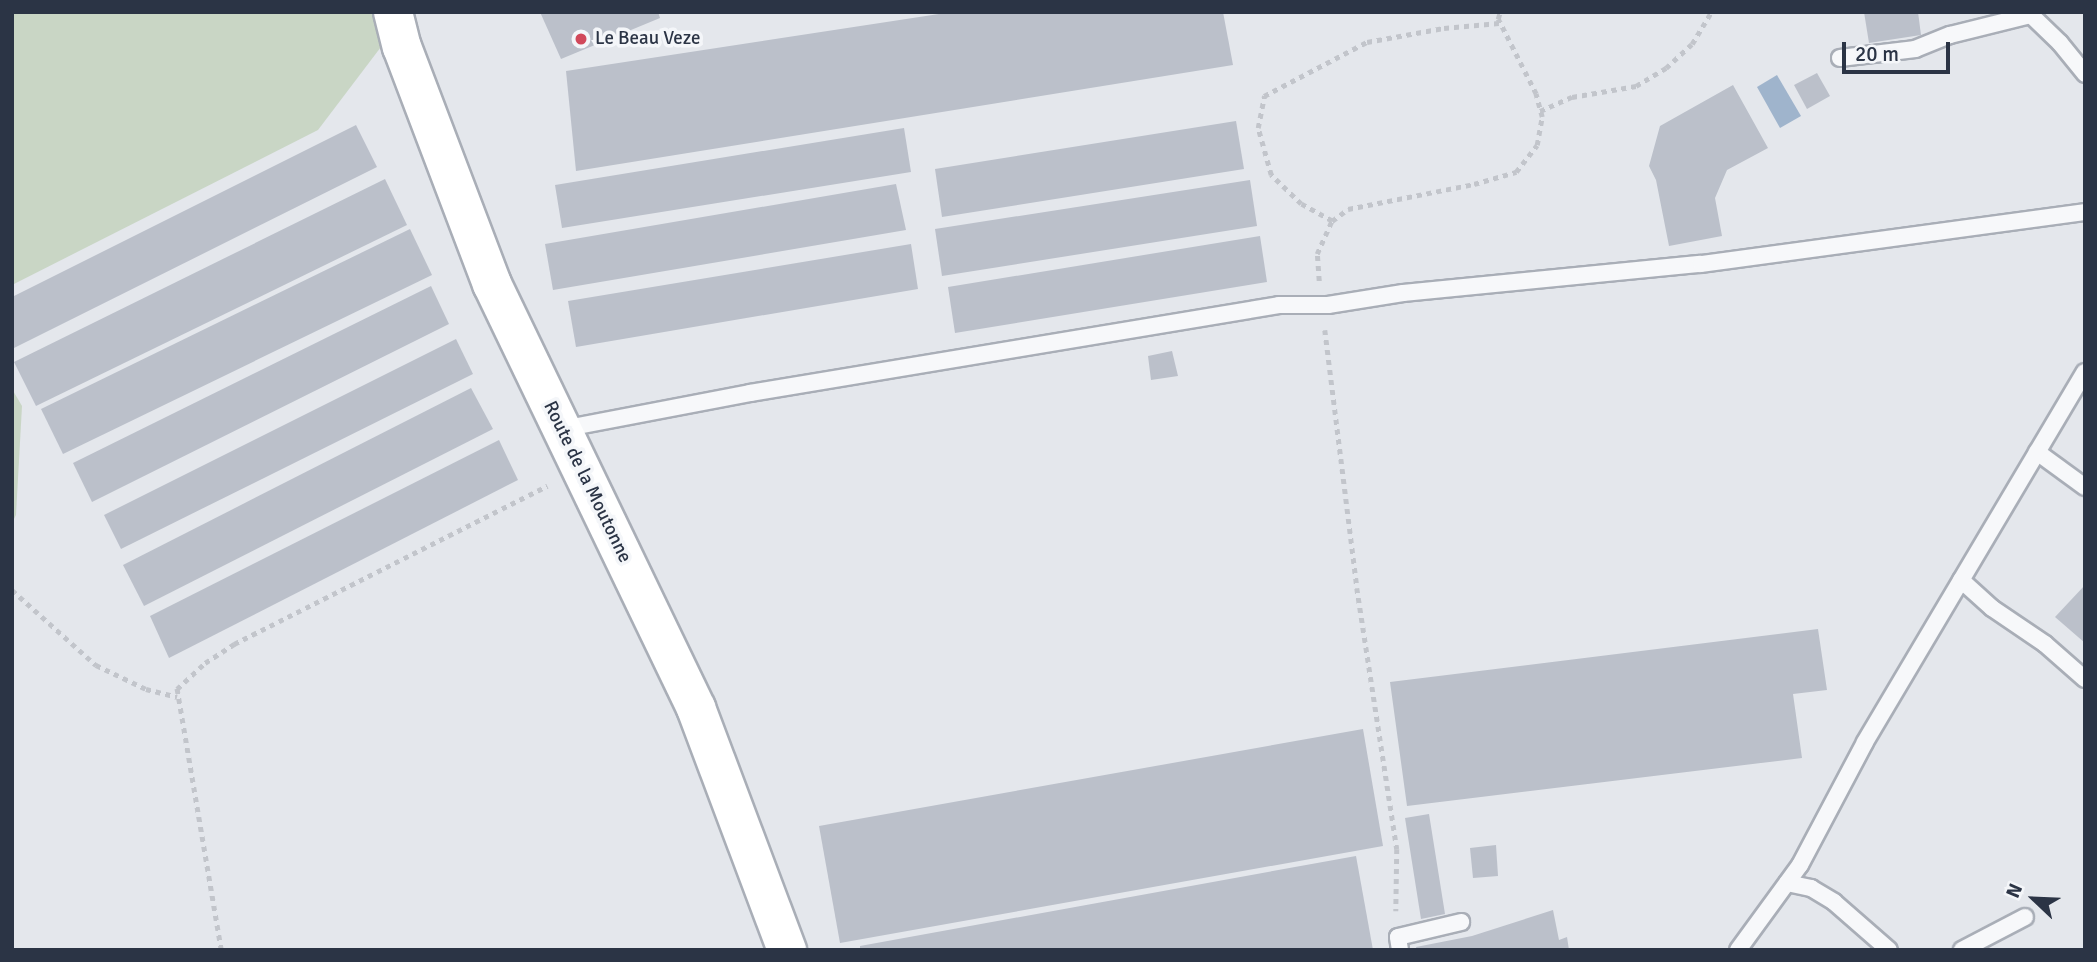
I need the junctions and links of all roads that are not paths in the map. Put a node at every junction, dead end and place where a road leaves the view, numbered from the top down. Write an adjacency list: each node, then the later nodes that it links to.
1 (393, 12): 6 (main road, Route de la Moutonne)
2 (1840, 58): 3 (lane)
3 (2085, 74)
4 (2085, 212): 6 (lane)
5 (2085, 372): 7 (lane)
6 (562, 429): 15 (main road, Route de la Moutonne)
7 (2037, 452): 8 (lane); 9 (lane)
8 (2085, 487)
9 (1961, 580): 10 (lane); 11 (lane)
10 (2085, 678)
11 (1787, 883): 16 (lane); 17 (lane)
12 (2025, 917): 18 (lane)
13 (1461, 922): 14 (lane)
14 (1399, 944)
15 (787, 950)
16 (1738, 950)
17 (1889, 950)
18 (1962, 950)

